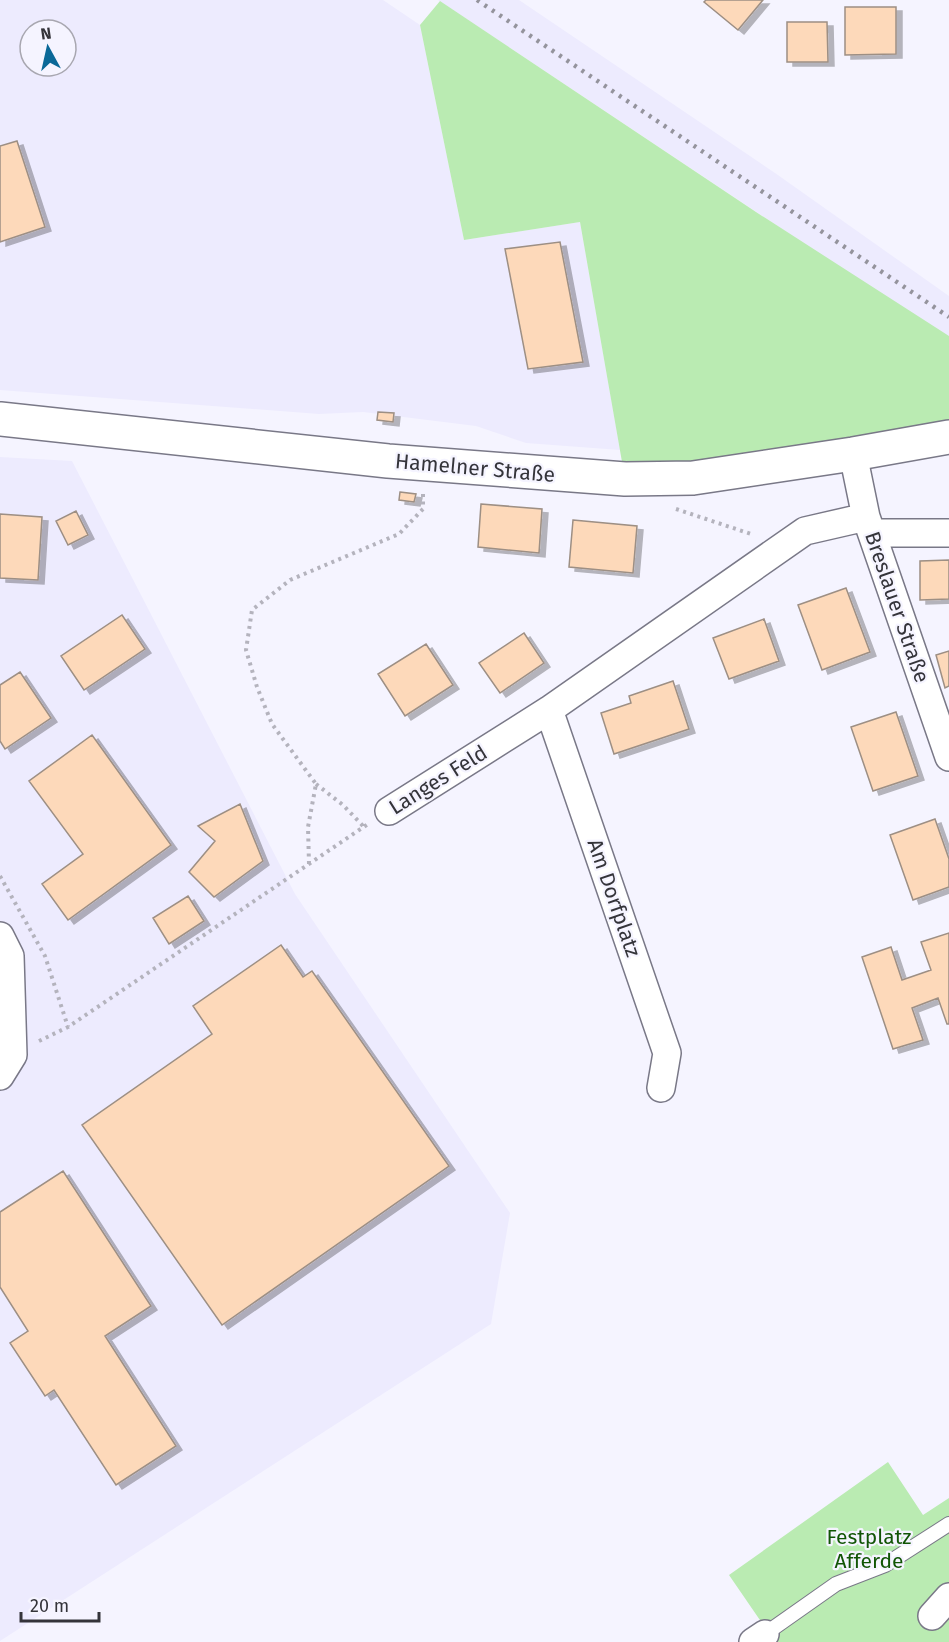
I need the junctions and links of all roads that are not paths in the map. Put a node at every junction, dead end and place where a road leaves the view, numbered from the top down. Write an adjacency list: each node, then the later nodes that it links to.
1 (0, 419): 3 (main road, Hamelner Straße)
2 (949, 437): 3 (main road, Hamelner Straße)
3 (853, 454): 4 (street, Breslauer Straße)
4 (869, 525): 5 (street, Langes Feld); 6 (street, Langes Feld); 7 (street, Breslauer Straße)
5 (949, 532)
6 (549, 710): 8 (street, Langes Feld); 11 (street, Am Dorfplatz)
7 (949, 757)
8 (389, 811)
9 (0, 936): 10 (street)
10 (7, 1065)
11 (661, 1088)
12 (949, 1524): 13 (lane)
13 (759, 1638)

